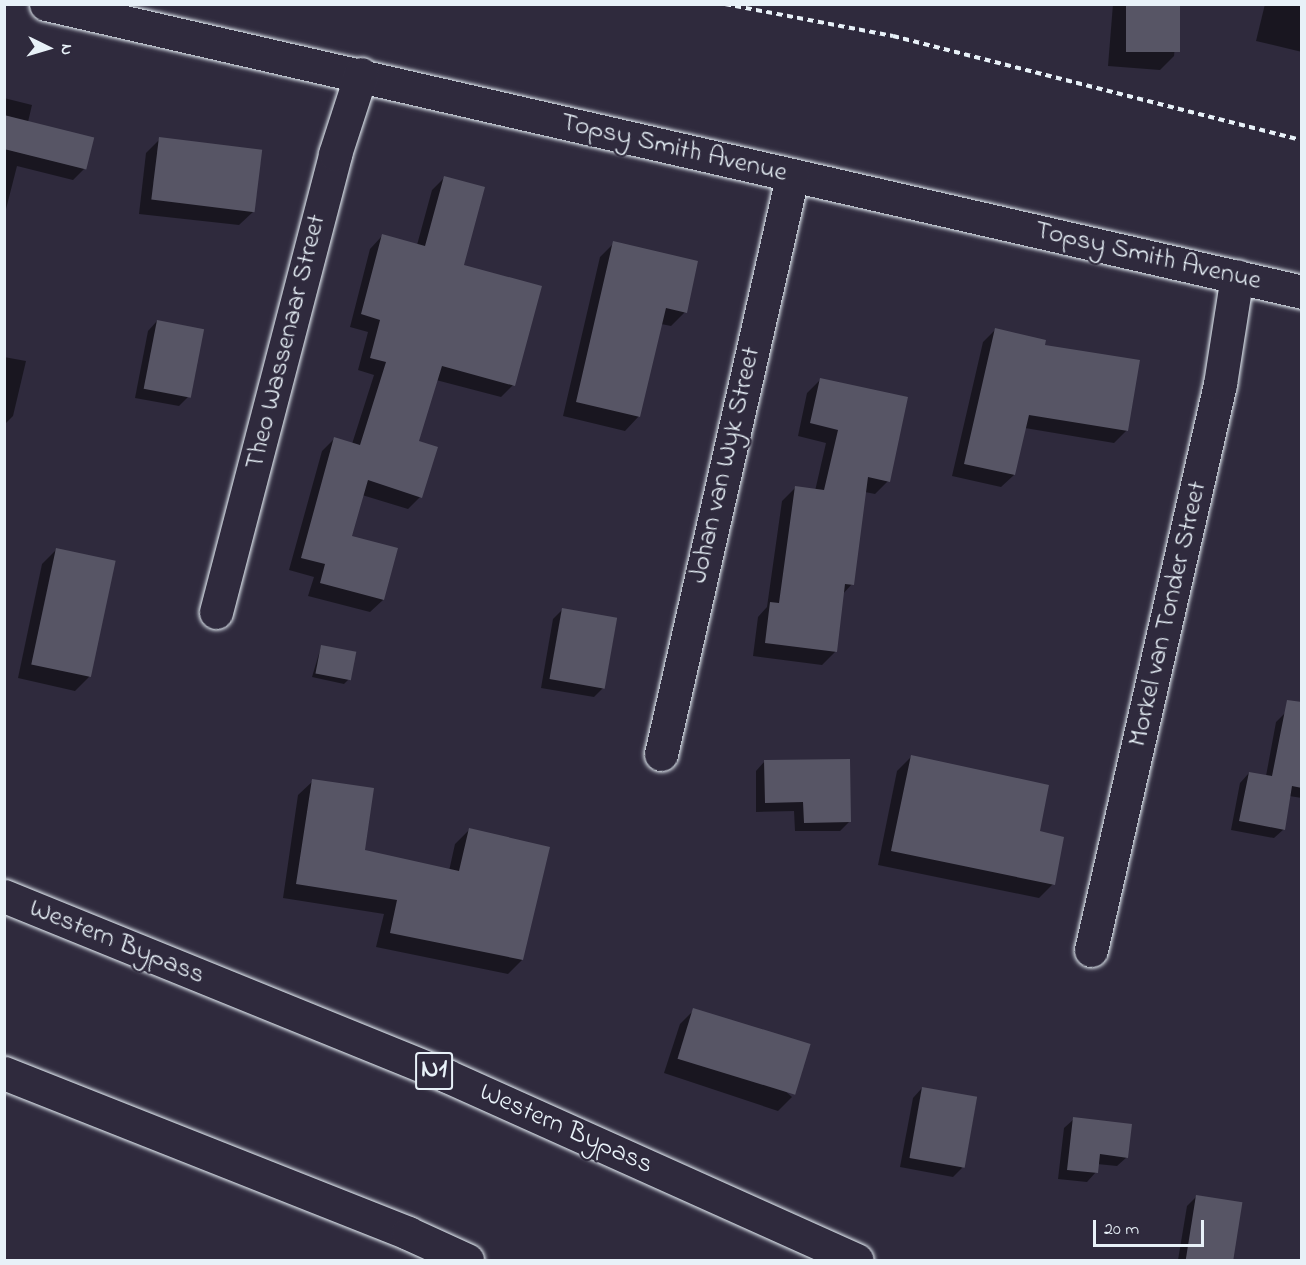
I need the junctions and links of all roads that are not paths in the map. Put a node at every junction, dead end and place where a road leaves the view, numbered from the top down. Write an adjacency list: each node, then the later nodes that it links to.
1 (46, 4): 2 (main road, Topsy Smith Avenue)
2 (361, 74): 3 (main road, Topsy Smith Avenue); 6 (main road, Theo Wassenaar Street)
3 (792, 177): 4 (main road, Topsy Smith Avenue); 7 (main road, Johan van Wyk Street)
4 (1237, 276): 5 (main road, Topsy Smith Avenue); 9 (main road, Morkel van Tonder Street)
5 (1302, 292)
6 (216, 612)
7 (661, 754)
8 (4, 896): 12 (main road, Western Bypass / N1)
9 (1092, 950)
10 (4, 1073): 11 (main road)
11 (467, 1260)
12 (857, 1260)

